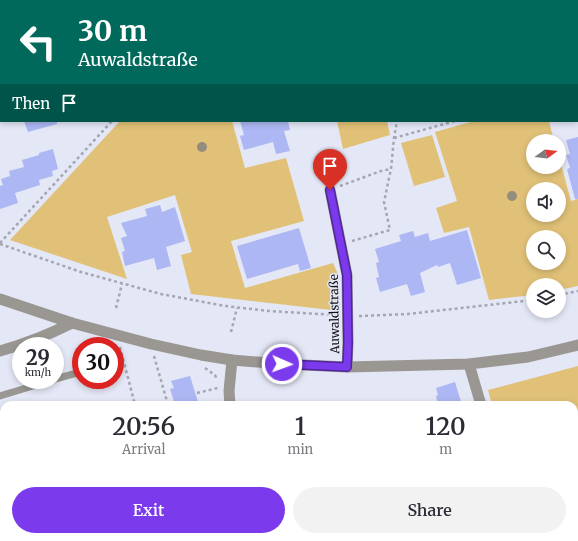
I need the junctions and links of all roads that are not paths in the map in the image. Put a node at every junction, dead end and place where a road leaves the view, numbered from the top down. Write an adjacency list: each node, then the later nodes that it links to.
1 (330, 190): 8 (street, Auwaldstraße)
2 (0, 299): 3 (street, Auwaldstraße)
3 (72, 323): 5 (street); 6 (street, Auwaldstraße)
4 (578, 345): 7 (street, Auwaldstraße)
5 (0, 351)
6 (232, 360): 8 (street, Auwaldstraße); 11 (street)
7 (469, 364): 8 (street, Auwaldstraße); 12 (street)
8 (347, 367)
9 (24, 389): 10 (lane)
10 (0, 396)
11 (230, 401)
12 (480, 401)

